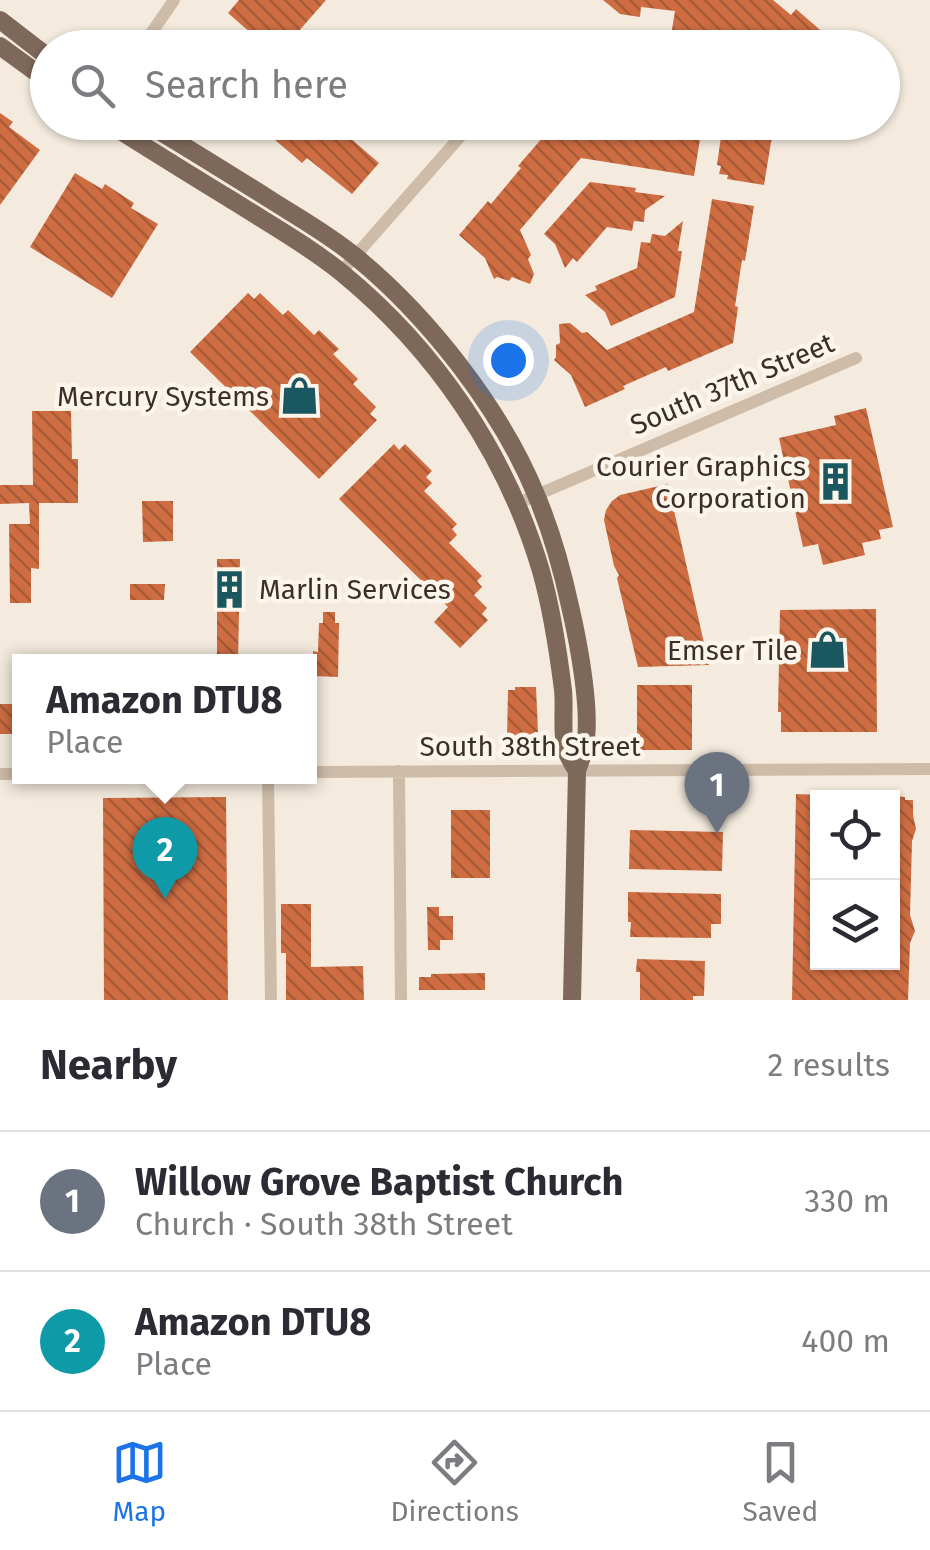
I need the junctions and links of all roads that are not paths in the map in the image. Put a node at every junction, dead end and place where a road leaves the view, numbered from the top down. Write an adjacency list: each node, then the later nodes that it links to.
1 (174, 0): 3 (street)
2 (0, 20): 4 (main road)
3 (153, 30)
4 (30, 43)
5 (0, 46): 6 (main road)
6 (30, 68)
7 (135, 140): 11 (main road)
8 (173, 140): 10 (main road)
9 (457, 140): 10 (street)
10 (355, 256): 11 (street); 13 (main road)
11 (341, 272): 14 (main road)
12 (856, 358): 13 (street, South 37th Street)
13 (536, 495): 14 (street, South 37th Street); 16 (main road)
14 (518, 503): 16 (main road)
15 (930, 769): 16 (street, South 38th Street)
16 (577, 770): 17 (street, South 38th Street); 22 (main road)
17 (399, 771): 18 (street, South 38th Street); 21 (street)
18 (317, 772)
19 (268, 784): 20 (street)
20 (270, 1000)
21 (401, 1000)
22 (572, 1000)

